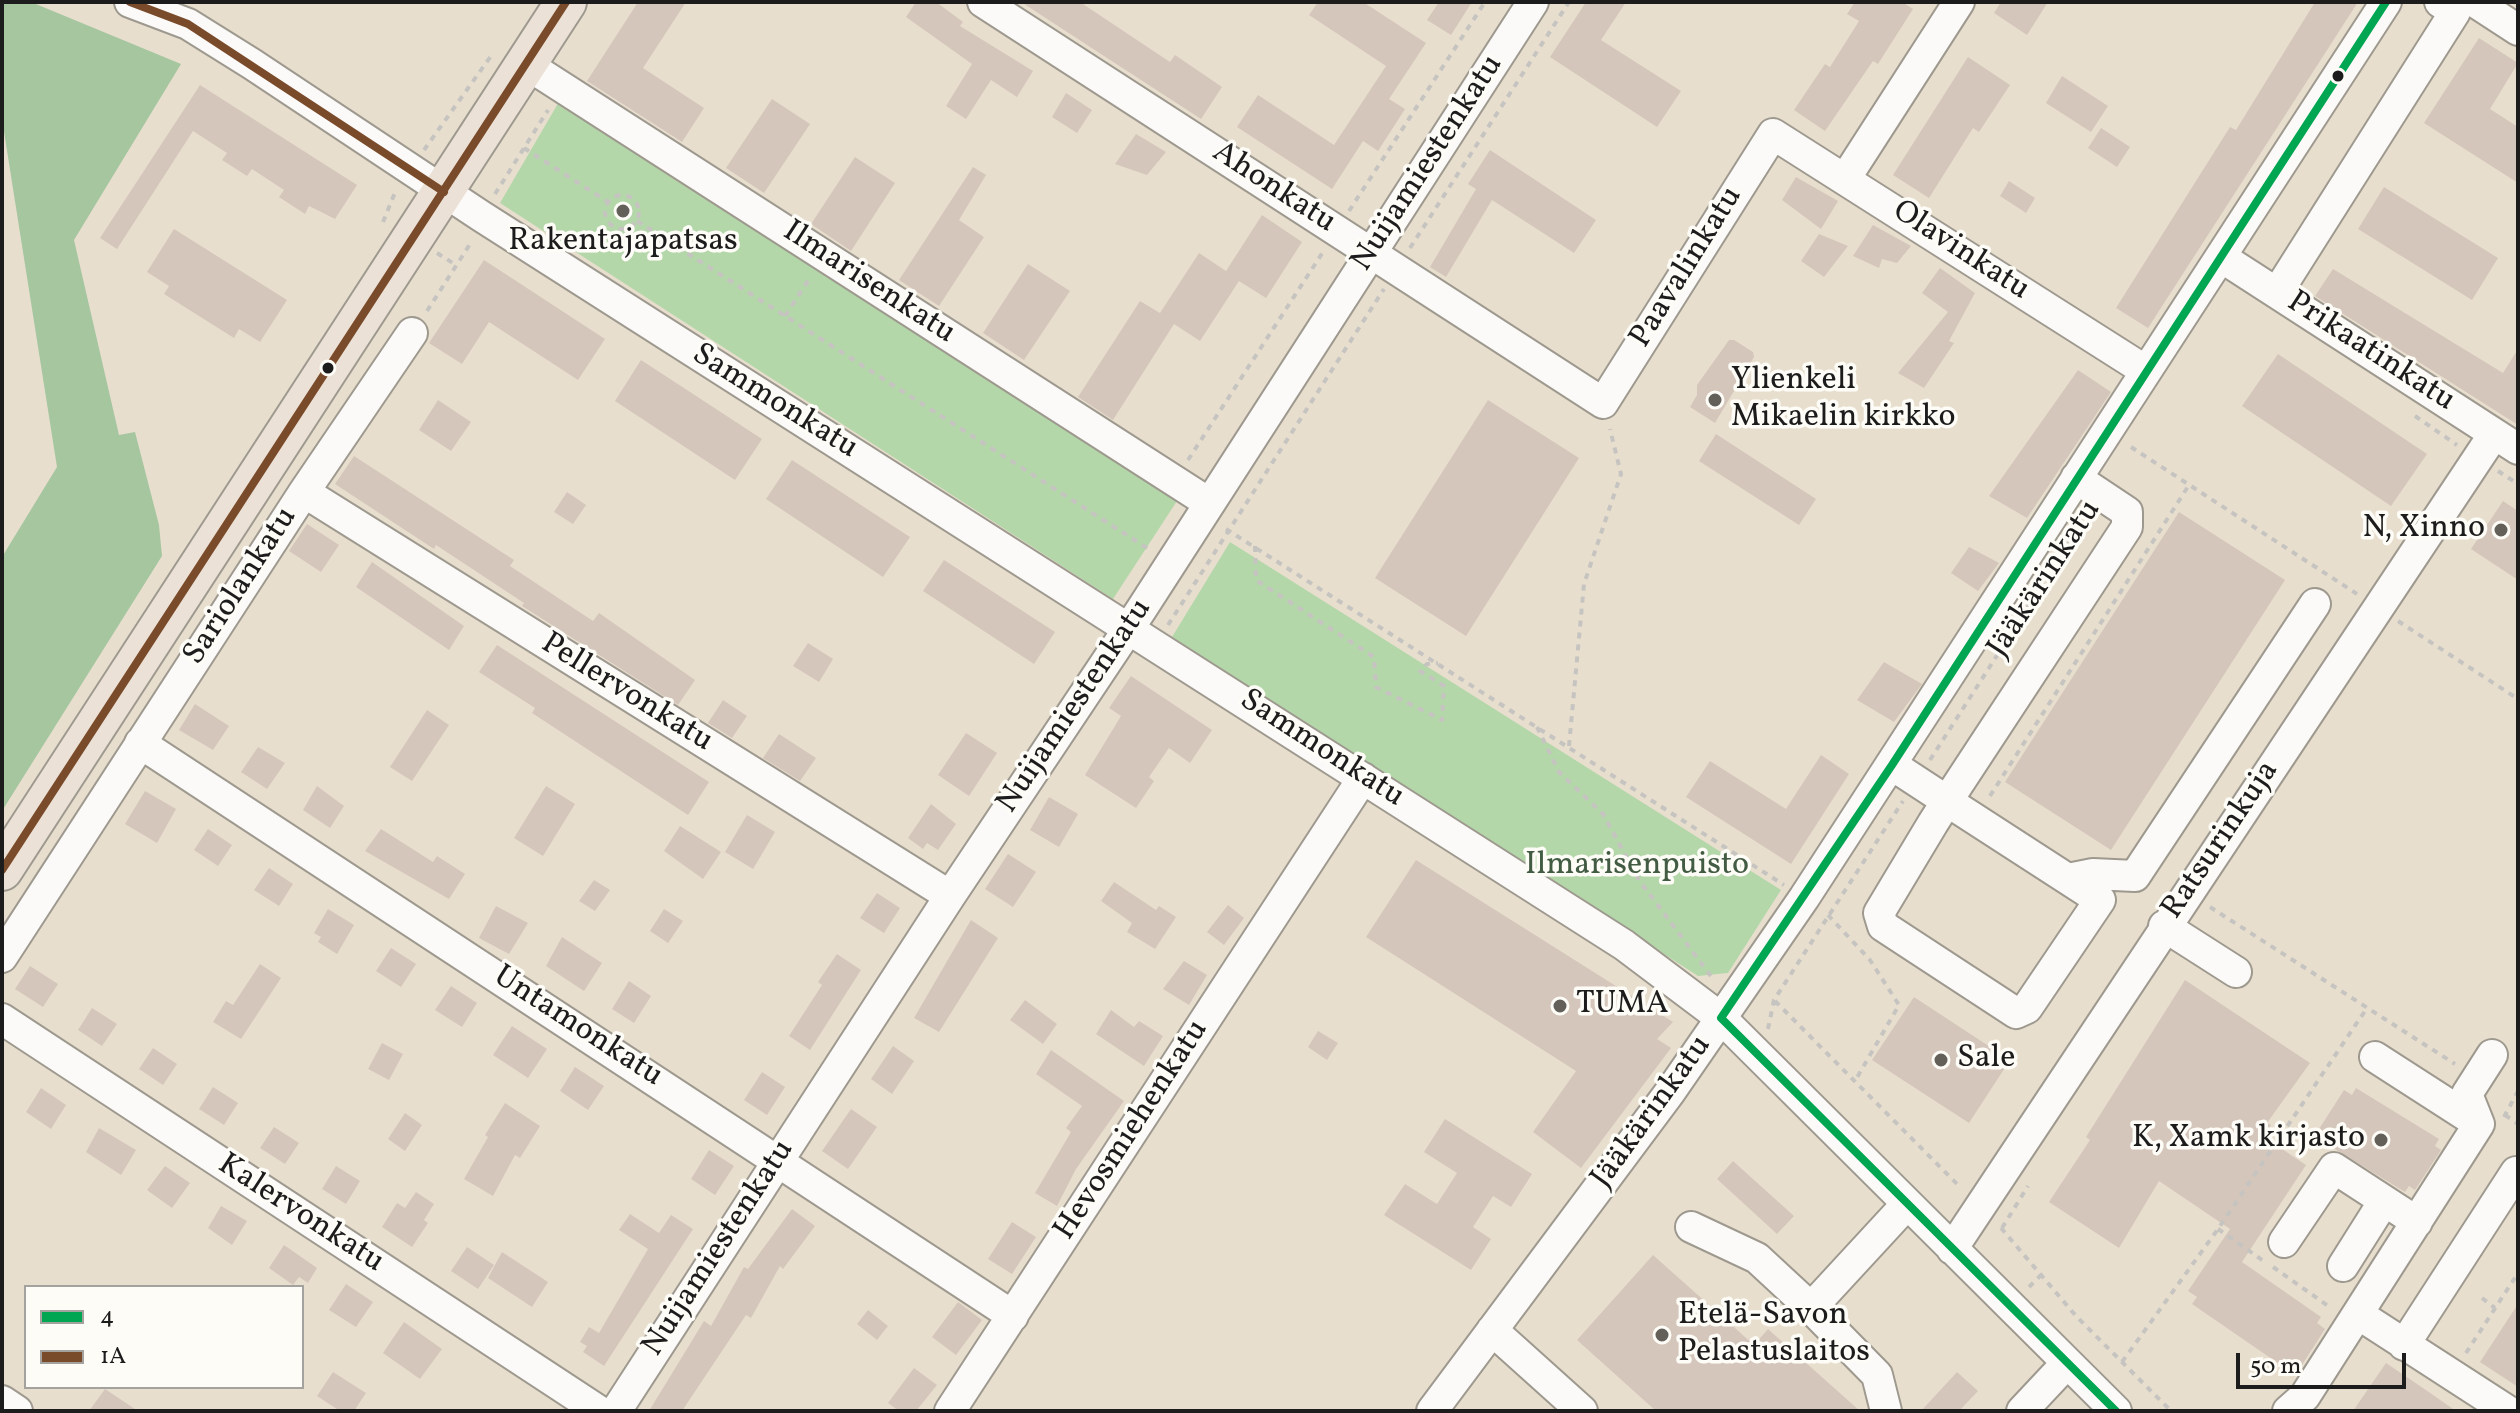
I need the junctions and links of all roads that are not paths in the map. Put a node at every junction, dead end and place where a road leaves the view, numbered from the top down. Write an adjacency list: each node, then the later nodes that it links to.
1 (130, 2): 12 (street, Sammonkatu)
2 (566, 2): 9 (main road)
3 (983, 2): 13 (street, Ahonkatu)
4 (1533, 2): 13 (street, Nuijamiestenkatu)
5 (1959, 2): 11 (street)
6 (2386, 2): 14 (street, Jääkärinkatu)
7 (2458, 4): 8 (street); 15 (street)
8 (2518, 30)
9 (526, 64): 12 (main road); 22 (street, Ilmarisenkatu)
10 (1773, 134): 11 (street, Olavinkatu); 18 (street, Paavalinkatu)
11 (1845, 179): 17 (street, Olavinkatu)
12 (444, 192): 24 (street, Sammonkatu); 29 (main road)
13 (1371, 252): 18 (street, Ahonkatu); 22 (street, Nuijamiestenkatu)
14 (2221, 257): 15 (street, Prikaatinkatu); 17 (street, Jääkärinkatu)
15 (2277, 293): 19 (street, Prikaatinkatu)
16 (412, 333): 21 (street, Sariolankatu)
17 (2146, 371): 20 (street, Jääkärinkatu)
18 (1603, 403)
19 (2506, 442): 32 (street, Ratsurinkuja)
20 (2098, 491): 26 (street, Jääkärinkatu); 28 (street)
21 (304, 492): 25 (street, Sariolankatu); 31 (street, Pellervonkatu)
22 (1209, 503): 24 (street, Nuijamiestenkatu)
23 (2315, 604): 30 (street)
24 (1130, 627): 27 (street, Sammonkatu); 31 (street, Nuijamiestenkatu)
25 (140, 743): 33 (street, Sariolankatu); 40 (street, Untamonkatu)
26 (1904, 773): 28 (street); 35 (street, Jääkärinkatu)
27 (1363, 778): 35 (street, Sammonkatu); 50 (street, Hevosmiehenkatu)
28 (1947, 801): 30 (street); 30 (street)
29 (2, 870)
30 (2068, 879)
31 (950, 896): 40 (street, Nuijamiestenkatu)
32 (2164, 926): 34 (street); 47 (street, Ratsurinkuja)
33 (2, 957)
34 (2236, 972)
35 (1721, 1018): 43 (street, Sammonkatu); 52 (street, Jääkärinkatu)
36 (2, 1019): 57 (street, Kalervonkatu)
37 (2375, 1057): 39 (street)
38 (2484, 1067): 39 (street)
39 (2492, 1120): 44 (street)
40 (778, 1160): 50 (street, Untamonkatu); 58 (street, Nuijamiestenkatu)
41 (2516, 1172): 53 (street)
42 (2384, 1201): 44 (street); 46 (street); 48 (street)
43 (1907, 1204): 47 (street, Sammonkatu); 49 (street)
44 (2417, 1222): 51 (street)
45 (1691, 1227): 49 (street)
46 (2284, 1242)
47 (1952, 1249): 54 (street, Sammonkatu)
48 (2343, 1266)
49 (1811, 1308): 62 (street)
50 (1013, 1316): 59 (street, Hevosmiehenkatu)
51 (2356, 1318): 53 (street); 65 (street)
52 (1492, 1330): 60 (street, Jääkärinkatu); 61 (street)
53 (2404, 1345): 66 (street)
54 (2067, 1363): 63 (street); 64 (street, Sammonkatu)
55 (2, 1401): 56 (street)
56 (17, 1411)
57 (599, 1411)
58 (616, 1411)
59 (950, 1411)
60 (1432, 1411)
61 (1582, 1411)
62 (1886, 1411)
63 (2022, 1411)
64 (2116, 1411)
65 (2288, 1411)
66 (2508, 1411)

